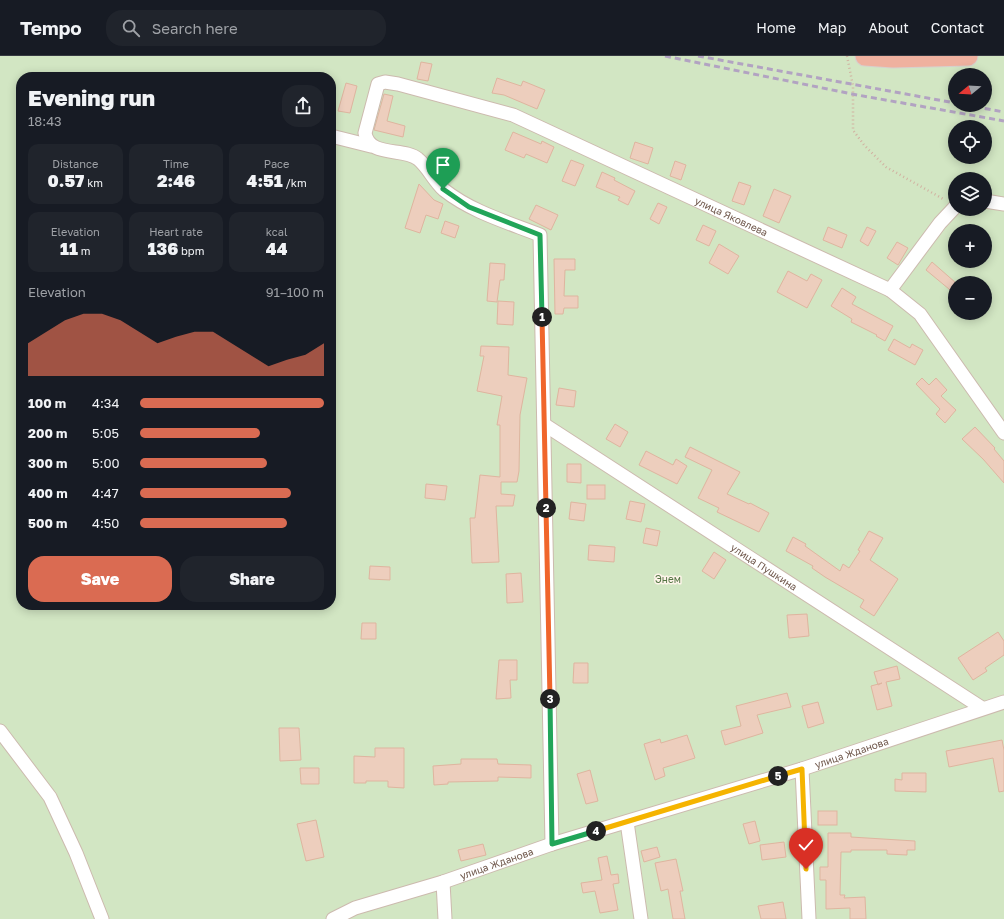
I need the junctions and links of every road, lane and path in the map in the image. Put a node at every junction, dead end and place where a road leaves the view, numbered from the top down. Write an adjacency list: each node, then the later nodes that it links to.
1 (847, 56): 7 (path)
2 (865, 56): 3 (highway)
3 (968, 56)
4 (336, 137): 5 (street)
5 (372, 146): 10 (street, улица Яковлева); 11 (street)
6 (992, 202): 8 (street)
7 (948, 203)
8 (1004, 204)
9 (948, 211): 10 (street)
10 (890, 290): 12 (street, улица Яковлева)
11 (545, 425): 14 (street, улица Пушкина); 18 (street)
12 (1004, 433)
13 (1004, 702): 14 (street, улица Жданова)
14 (982, 708): 16 (street, улица Жданова)
15 (0, 731): 20 (street)
16 (802, 769): 17 (street, улица Жданова); 24 (street)
17 (627, 822): 18 (street, улица Жданова); 23 (street)
18 (552, 844): 19 (street, улица Жданова)
19 (443, 882): 21 (street, улица Жданова); 22 (street)
20 (102, 919)
21 (333, 919)
22 (445, 919)
23 (642, 919)
24 (809, 919)

